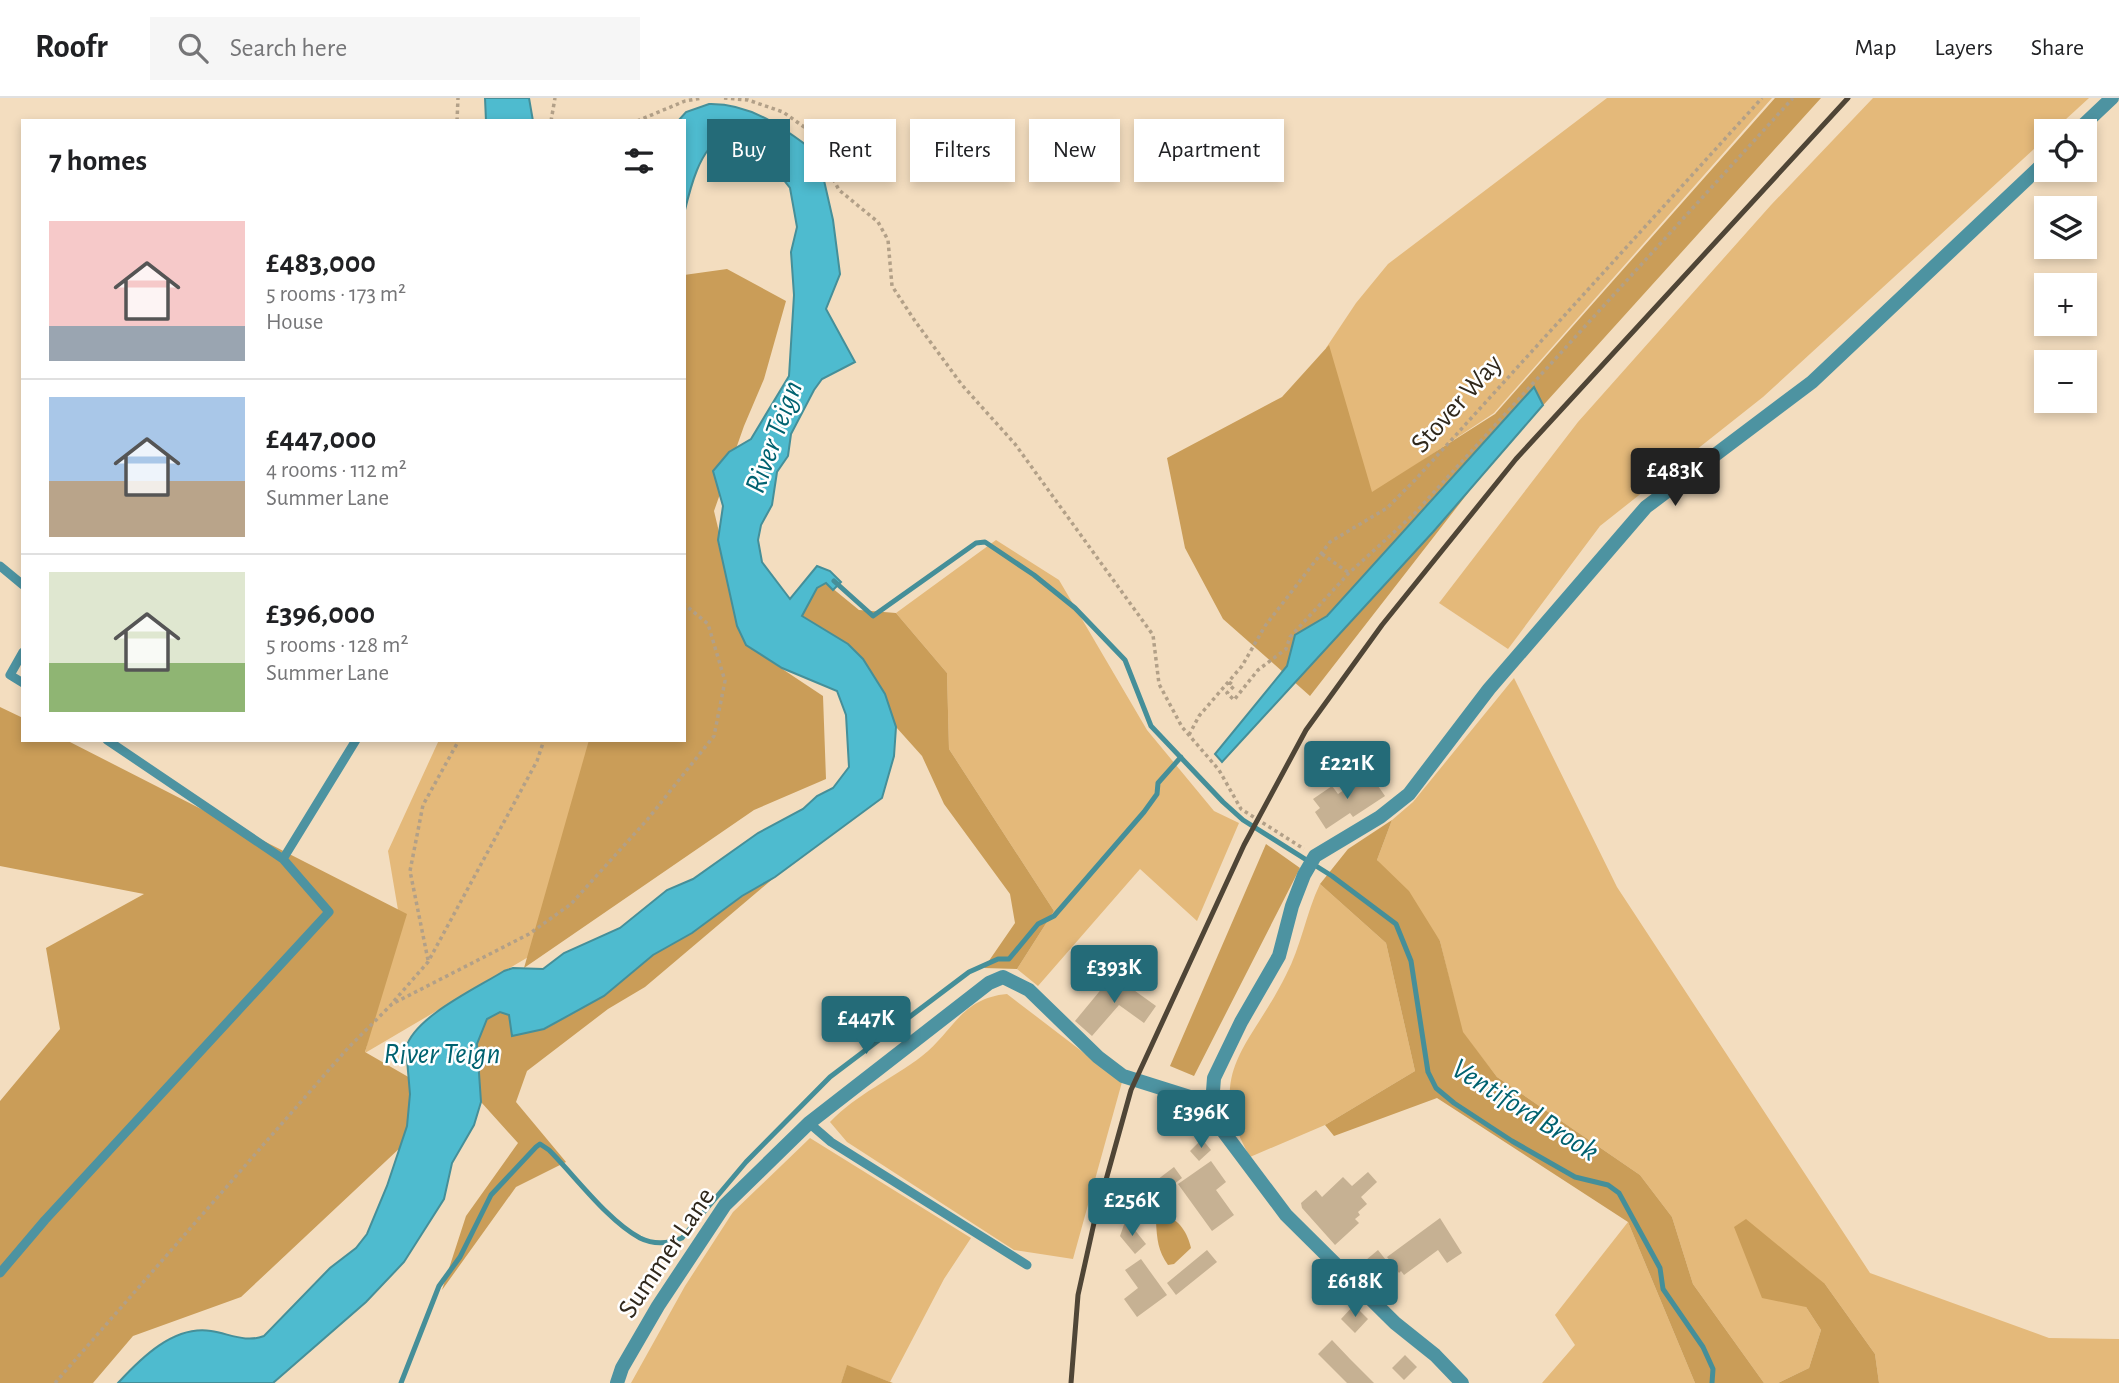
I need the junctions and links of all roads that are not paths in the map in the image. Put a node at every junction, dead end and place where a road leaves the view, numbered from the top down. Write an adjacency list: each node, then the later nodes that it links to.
1 (2112, 98): 2 (street)
2 (2090, 119)
3 (2034, 172): 11 (street)
4 (0, 566): 5 (lane)
5 (21, 583)
6 (21, 656): 7 (lane)
7 (21, 682)
8 (110, 742): 10 (lane)
9 (355, 742): 10 (lane)
10 (283, 859): 14 (lane)
11 (1212, 1104): 12 (street, Summer Lane); 16 (street)
12 (809, 1123): 13 (lane); 15 (street, Summer Lane)
13 (1027, 1265)
14 (0, 1273)
15 (617, 1383)
16 (1462, 1383)

